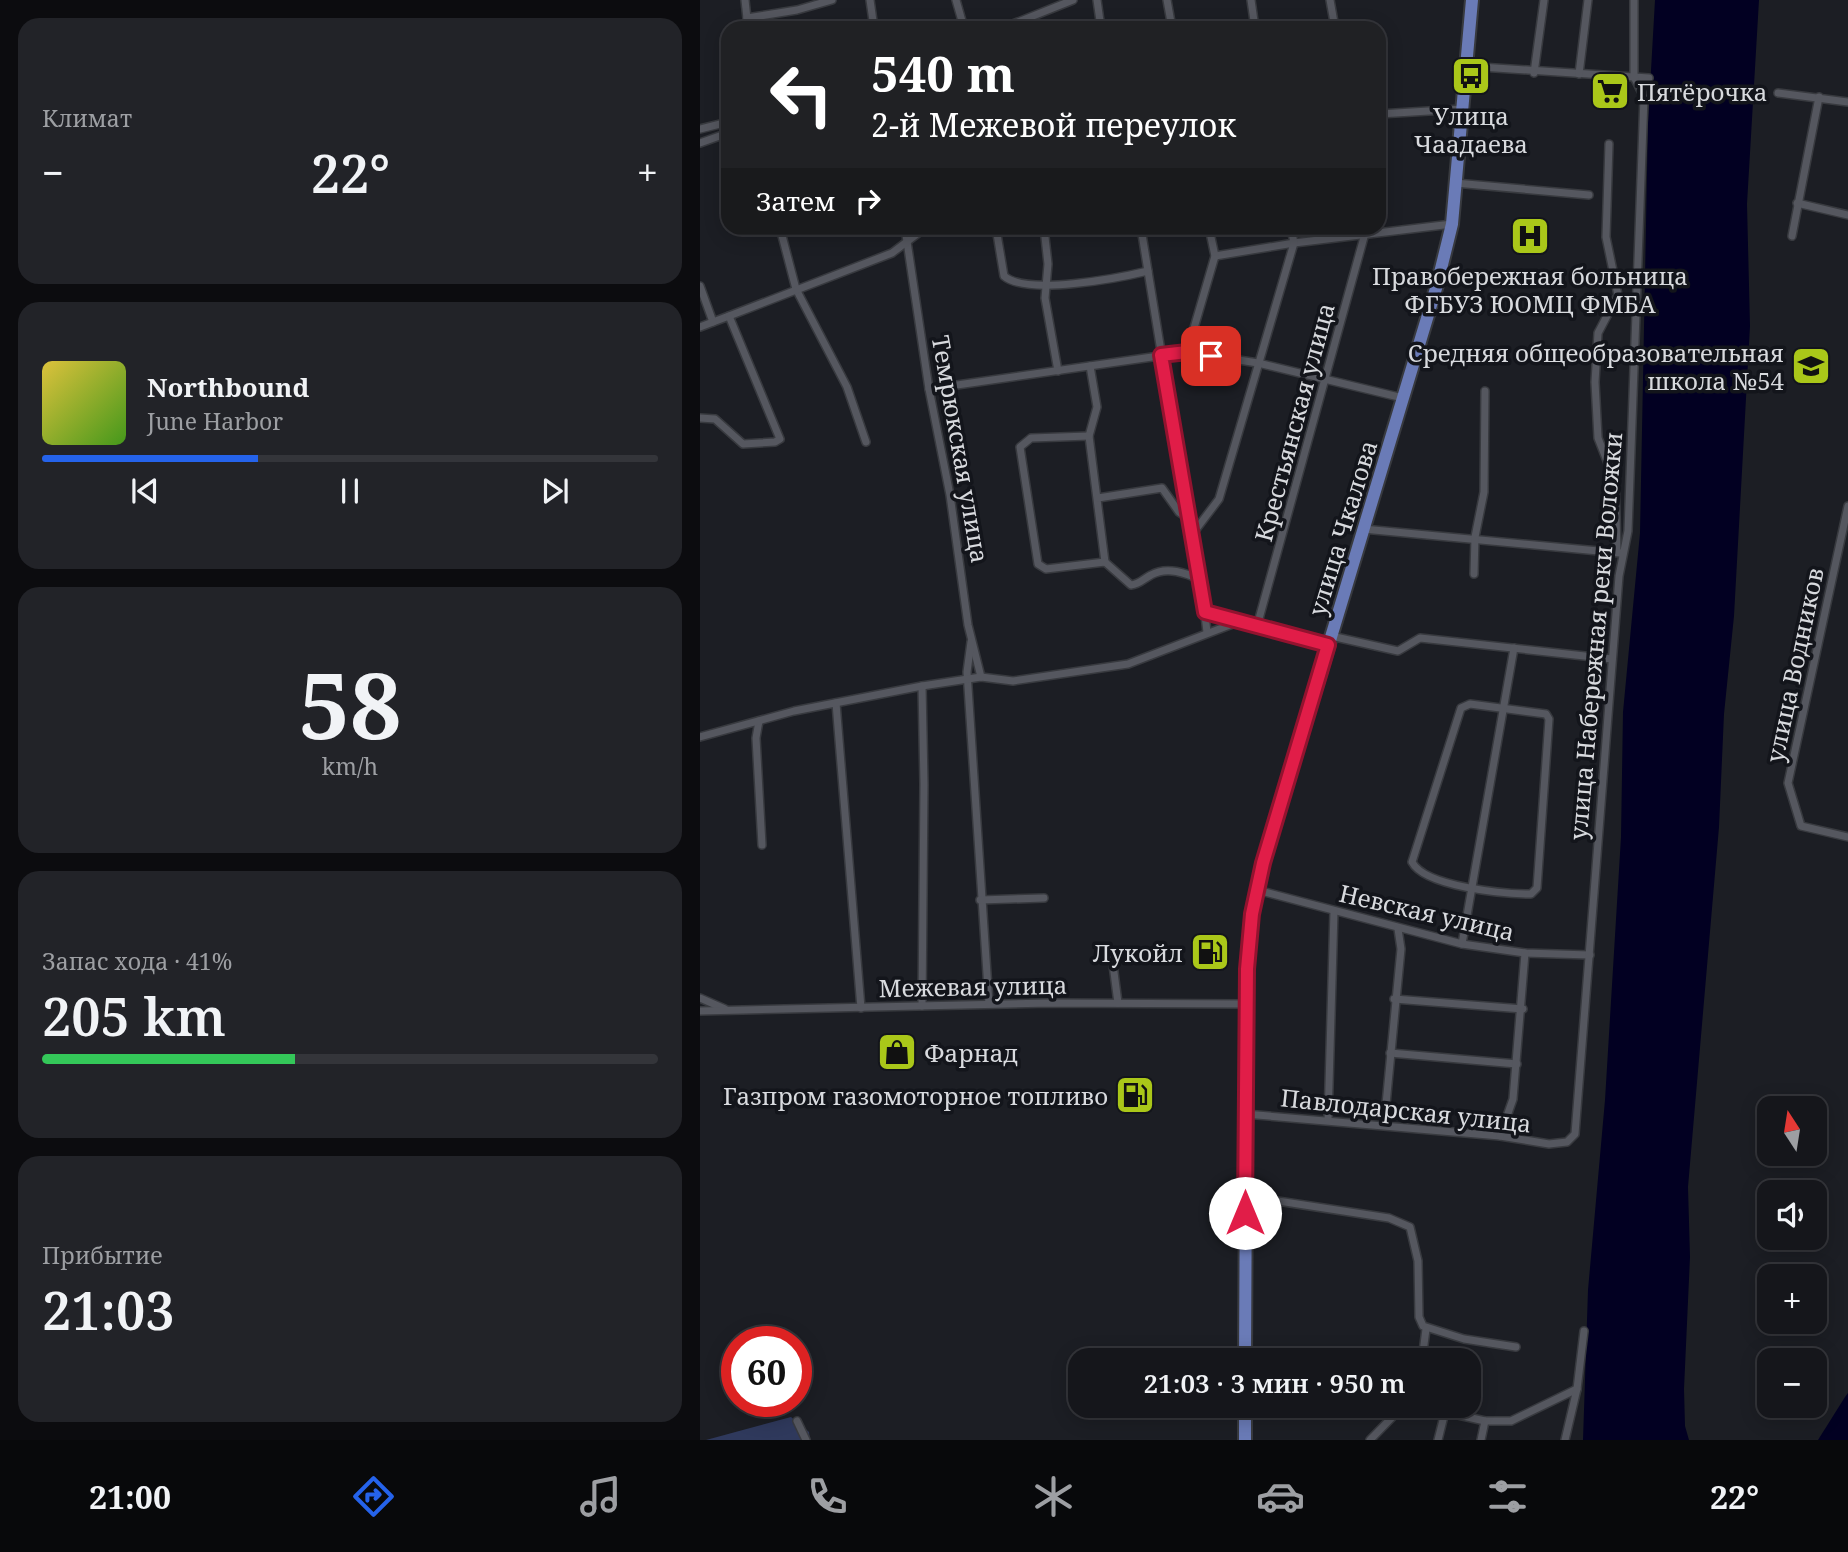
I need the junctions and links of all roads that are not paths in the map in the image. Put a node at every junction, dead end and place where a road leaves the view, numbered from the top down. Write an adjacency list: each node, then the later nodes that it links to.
1 (746, 0): 14 (street)
2 (832, 0): 14 (street)
3 (870, 0): 16 (street)
4 (956, 0): 17 (street)
5 (1073, 0): 18 (street)
6 (1097, 0): 19 (street)
7 (1167, 0): 20 (street)
8 (1251, 0): 21 (street)
9 (1330, 0): 22 (street)
10 (1472, 0): 23 (main road, улица Чкалова)
11 (1544, 0): 24 (street)
12 (1588, 0): 25 (street)
13 (1634, 0): 26 (street, улица Набережная реки Воложки)
14 (747, 18): 15 (street)
15 (747, 21)
16 (873, 21)
17 (962, 21)
18 (1020, 21)
19 (1100, 21)
20 (1171, 21)
21 (1254, 21)
22 (1334, 21)
23 (1465, 66): 24 (street); 31 (main road, улица Чкалова)
24 (1534, 73): 25 (street)
25 (1579, 75): 26 (street)
26 (1634, 76): 27 (street); 83 (street, улица Набережная реки Воложки)
27 (1649, 78)
28 (1779, 93): 29 (street)
29 (1819, 97): 30 (street); 40 (street)
30 (1848, 102)
31 (1462, 109): 32 (street); 38 (main road, улица Чкалова)
32 (1386, 114)
33 (721, 124): 34 (street)
34 (700, 129)
35 (721, 136): 36 (street)
36 (700, 143)
37 (1609, 144): 83 (street)
38 (1455, 183): 39 (street); 42 (main road, улица Чкалова)
39 (1589, 195)
40 (1797, 203): 41 (street); 53 (street)
41 (1848, 215)
42 (1452, 224): 43 (street); 73 (main road, улица Чкалова)
43 (1386, 234)
44 (782, 235): 61 (street)
45 (906, 235): 55 (street, Темрюкская улица)
46 (915, 235): 55 (street)
47 (997, 235): 59 (street)
48 (1045, 235): 59 (street)
49 (1142, 235): 58 (street)
50 (1210, 235): 57 (street)
51 (1292, 235): 56 (street)
52 (1378, 235): 54 (street)
53 (1792, 236)
54 (1364, 237): 56 (street); 70 (street, Крестьянская улица)
55 (907, 241): 61 (street); 71 (street, Темрюкская улица)
56 (1294, 243): 57 (street); 67 (street)
57 (1215, 256): 65 (street)
58 (1148, 271): 59 (street); 66 (street)
59 (1046, 284): 69 (street)
60 (700, 286): 63 (street)
61 (796, 289): 62 (street); 76 (street)
62 (729, 316): 63 (street); 74 (street)
63 (713, 322): 64 (street)
64 (700, 327)
65 (1187, 352): 66 (street); 67 (street)
66 (1161, 355): 68 (street); 79 (street)
67 (1258, 363): 70 (street); 81 (street)
68 (1090, 366): 69 (street); 75 (street)
69 (1058, 371): 71 (street)
70 (1326, 380): 73 (street); 89 (street, Крестьянская улица)
71 (929, 389): 91 (street, Темрюкская улица)
72 (1485, 391): 82 (street)
73 (1403, 398): 80 (main road, улица Чкалова)
74 (700, 418)
75 (1089, 436): 77 (street); 84 (street)
76 (866, 442)
77 (1098, 498): 79 (street); 84 (street)
78 (1848, 507): 102 (street, улица Водников)
79 (1188, 518): 81 (street)
80 (1363, 529): 82 (street); 92 (main road, улица Чкалова)
81 (1191, 536): 86 (street)
82 (1475, 537): 83 (street); 85 (street)
83 (1619, 553): 94 (street, улица Набережная реки Воложки)
84 (1105, 562): 86 (street)
85 (1474, 574)
86 (1201, 580): 87 (street)
87 (1205, 612): 88 (street); 90 (street)
88 (1235, 623): 89 (street); 90 (street)
89 (1257, 626): 92 (street)
90 (1207, 632): 95 (street)
91 (971, 638): 95 (street, Темрюкская улица); 96 (street)
92 (1330, 640): 93 (street); 105 (main road, улица Чкалова)
93 (1514, 648): 94 (street); 99 (street)
94 (1612, 659): 112 (street, улица Набережная реки Воложки)
95 (981, 677): 96 (street)
96 (967, 681): 97 (street); 107 (street)
97 (922, 686): 98 (street); 119 (street)
98 (836, 703): 100 (street); 120 (street)
99 (1504, 709): 104 (street); 104 (street); 104 (street)
100 (759, 721): 101 (street); 103 (street)
101 (700, 737)
102 (1848, 837)
103 (762, 845)
104 (1471, 889): 110 (street)
105 (1257, 890): 108 (street, Невская улица); 117 (main road, улица Чкалова)
106 (1044, 898): 107 (street)
107 (980, 900): 118 (street)
108 (1334, 911): 109 (street, Невская улица); 127 (street)
109 (1398, 929): 110 (street, Невская улица); 115 (street)
110 (1462, 944): 111 (street, Невская улица)
111 (1525, 953): 112 (street, Невская улица); 121 (street)
112 (1590, 955): 130 (street, улица Набережная реки Воложки)
113 (1112, 957): 116 (street)
114 (700, 998): 123 (street)
115 (1394, 999): 121 (street); 124 (street)
116 (1118, 1003): 117 (street, Межевая улица); 118 (street, Межевая улица)
117 (1247, 1003): 126 (main road, улица Чкалова)
118 (989, 1004): 119 (street, Межевая улица)
119 (922, 1006): 120 (street, Межевая улица)
120 (860, 1007): 123 (street, Межевая улица)
121 (1522, 1009): 125 (street)
122 (700, 1011): 123 (street, Межевая улица)
123 (729, 1011)
124 (1390, 1053): 125 (street); 128 (street)
125 (1517, 1065): 129 (street)
126 (1245, 1114): 127 (street, Павлодарская улица); 131 (main road, улица Чкалова)
127 (1328, 1120): 128 (street, Павлодарская улица)
128 (1384, 1125): 129 (street, Павлодарская улица)
129 (1500, 1136): 130 (street, Павлодарская улица)
130 (1563, 1144)
131 (1245, 1196): 132 (street); 135 (main road, улица Чкалова)
132 (1426, 1329): 134 (street); 136 (street)
133 (1584, 1331): 137 (street)
134 (1516, 1347)
135 (1245, 1348)
136 (1424, 1348)
137 (1577, 1389): 143 (street); 149 (street)
138 (1245, 1418): 145 (main road)
139 (1391, 1418): 146 (street)
140 (1444, 1418): 147 (street)
141 (1472, 1418): 143 (street)
142 (797, 1421): 144 (street)
143 (1485, 1421): 148 (street)
144 (806, 1440)
145 (1245, 1440)
146 (1370, 1440)
147 (1438, 1440)
148 (1481, 1440)
149 (1565, 1440)

